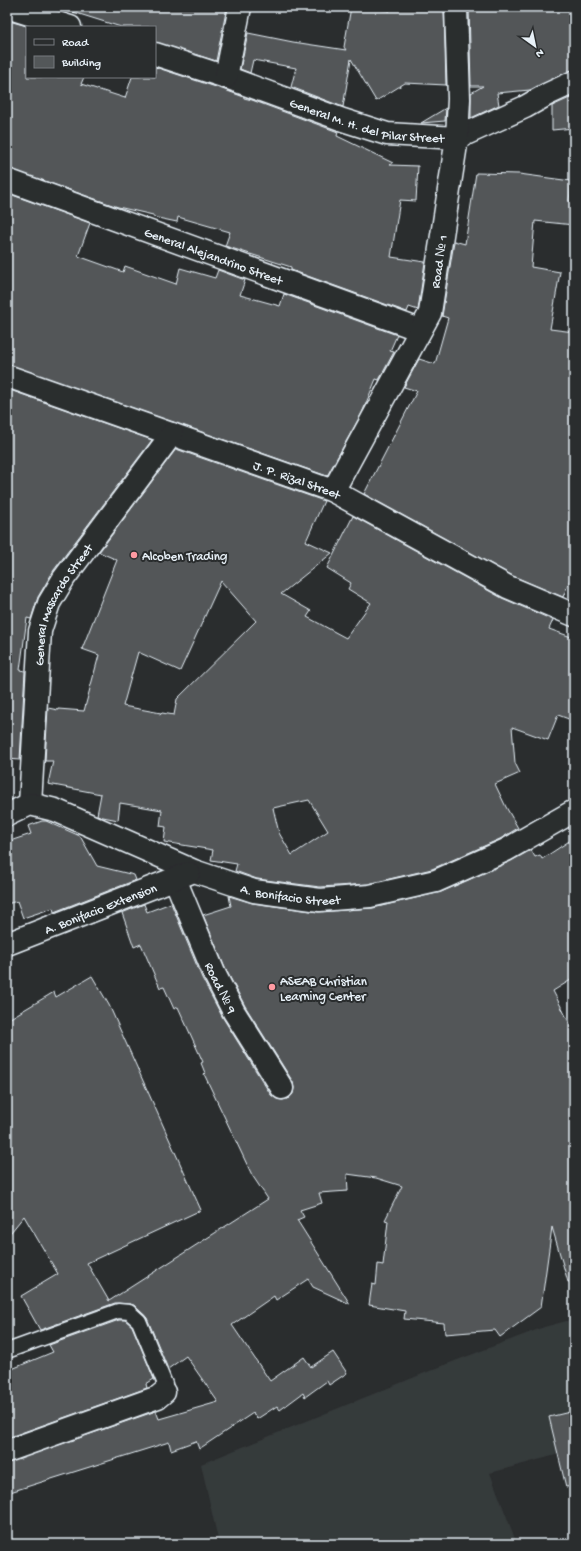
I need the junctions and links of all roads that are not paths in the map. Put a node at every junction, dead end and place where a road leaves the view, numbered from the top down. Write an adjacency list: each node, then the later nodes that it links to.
1 (7, 7): 4 (street)
2 (240, 7): 6 (street)
3 (456, 7): 8 (street, Road № 1)
4 (67, 26)
5 (156, 54): 6 (street, General M. H. del Pilar Street)
6 (226, 76): 8 (street, General M. H. del Pilar Street)
7 (574, 82): 8 (street, General M. H. del Pilar Street)
8 (456, 138): 10 (street, Road № 1)
9 (7, 180): 10 (street, General Alejandrino Street)
10 (420, 330): 13 (street, Road № 1)
11 (7, 376): 12 (street, J. P. Rizal Street)
12 (172, 434): 13 (street, J. P. Rizal Street); 15 (street, General Mascardo Street)
13 (333, 491): 14 (street, J. P. Rizal Street)
14 (574, 615)
15 (30, 804): 17 (street); 18 (street, A. Bonifacio Street)
16 (574, 811): 18 (street, A. Bonifacio Street)
17 (7, 815)
18 (185, 875): 19 (street, A. Bonifacio Extension); 20 (street, Road № 9)
19 (7, 944)
20 (282, 1088)
21 (7, 1351): 22 (lane)
22 (164, 1392): 23 (street)
23 (7, 1451)

